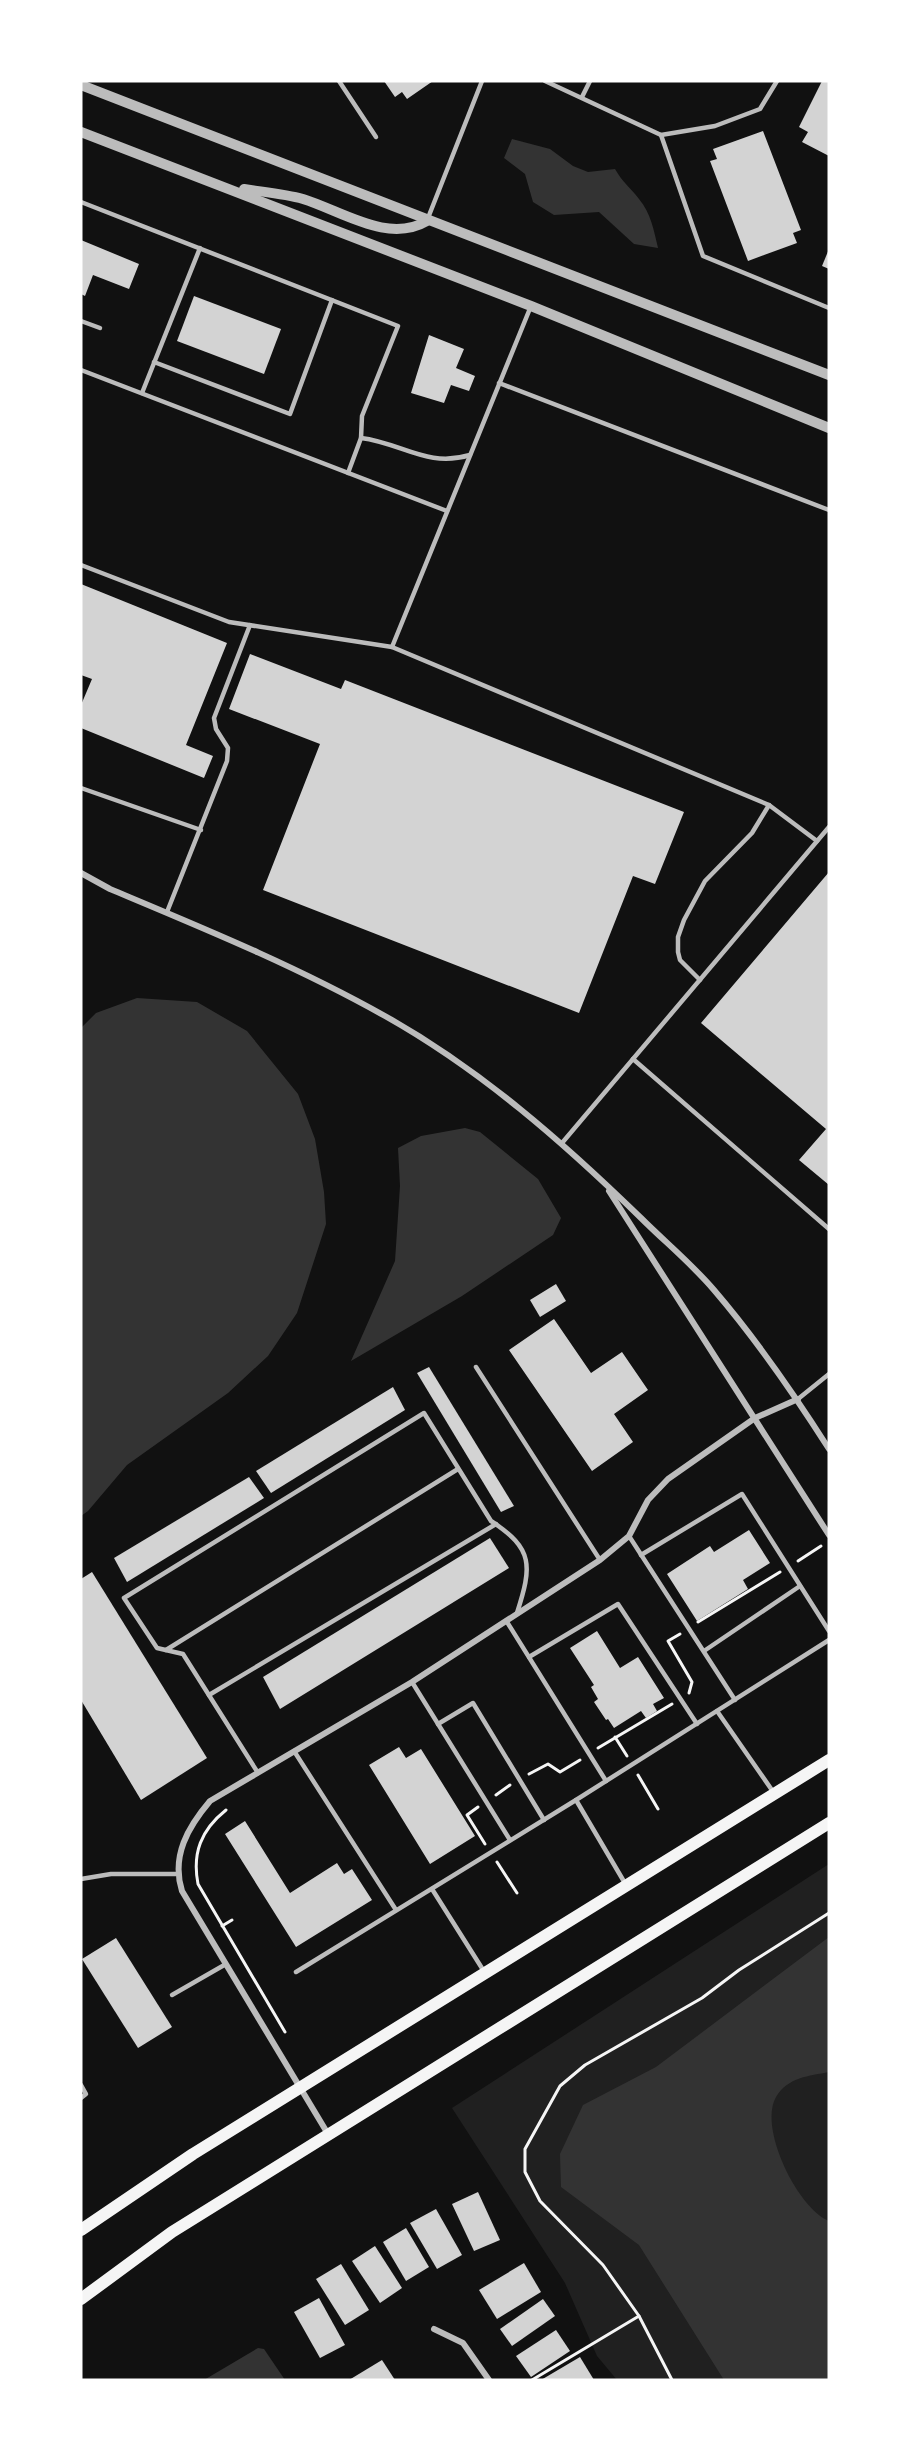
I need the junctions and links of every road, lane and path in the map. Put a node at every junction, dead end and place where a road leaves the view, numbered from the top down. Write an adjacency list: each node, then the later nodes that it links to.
1 (339, 81): 10 (lane)
2 (482, 81): 13 (lane)
3 (545, 81): 7 (lane)
4 (590, 81): 7 (lane)
5 (777, 81): 9 (lane)
6 (81, 85): 13 (street)
7 (582, 97): 9 (lane)
8 (81, 132): 11 (street)
9 (661, 135): 17 (lane)
10 (376, 137)
11 (220, 185): 13 (street); 16 (street)
12 (81, 202): 14 (lane)
13 (427, 221): 22 (street)
14 (200, 248): 15 (lane); 20 (lane)
15 (332, 300): 20 (lane); 26 (lane)
16 (531, 306): 23 (lane); 25 (street)
17 (829, 308)
18 (81, 321): 19 (lane)
19 (100, 328)
20 (154, 362): 24 (lane)
21 (81, 370): 24 (lane)
22 (829, 375)
23 (499, 383): 27 (lane); 29 (lane)
24 (142, 393): 28 (lane)
25 (829, 428)
26 (361, 438): 27 (lane); 28 (lane)
27 (470, 455): 30 (lane)
28 (348, 473): 30 (lane)
29 (829, 510)
30 (447, 511): 33 (lane)
31 (81, 565): 32 (lane)
32 (250, 625): 33 (lane); 37 (lane)
33 (392, 647): 35 (lane)
34 (81, 788): 37 (lane)
35 (769, 805): 38 (lane); 41 (lane)
36 (829, 827): 38 (lane)
37 (201, 830): 40 (lane)
38 (817, 841): 41 (lane)
39 (81, 873): 40 (street)
40 (167, 912): 43 (street)
41 (700, 980): 42 (lane)
42 (633, 1059): 43 (lane); 45 (lane)
43 (562, 1143): 44 (street)
44 (602, 1180): 48 (street); 49 (street)
45 (829, 1229)
46 (476, 1367): 57 (lane)
47 (829, 1374): 48 (lane)
48 (798, 1399): 49 (street); 50 (street)
49 (755, 1418): 53 (street); 54 (street)
50 (829, 1449)
51 (458, 1469): 52 (lane); 65 (lane); 65 (lane)
52 (496, 1524): 60 (lane); 70 (lane)
53 (829, 1535)
54 (629, 1536): 56 (lane); 57 (street)
55 (821, 1546): 58 (path)
56 (641, 1555): 58 (lane); 62 (lane)
57 (600, 1560): 60 (street)
58 (788, 1567): 59 (lane); 62 (path)
59 (800, 1586): 63 (lane); 66 (lane)
60 (516, 1616): 61 (street)
61 (507, 1622): 67 (lane); 68 (street)
62 (689, 1628): 66 (lane); 69 (path)
63 (829, 1631)
64 (829, 1640): 71 (lane)
65 (166, 1650): 70 (lane)
66 (704, 1652): 71 (lane)
67 (529, 1657): 75 (lane); 80 (lane)
68 (412, 1682): 74 (lane); 77 (street)
69 (689, 1693)
70 (209, 1695): 79 (lane)
71 (735, 1700): 73 (lane)
72 (674, 1702): 76 (path)
73 (717, 1711): 75 (lane); 81 (lane)
74 (438, 1724): 84 (lane); 86 (lane)
75 (697, 1724): 80 (lane)
76 (615, 1737)
77 (294, 1751): 79 (street); 91 (lane)
78 (829, 1760): 81 (main road)
79 (258, 1773): 87 (street)
80 (606, 1781): 82 (lane)
81 (774, 1794): 89 (main road)
82 (576, 1800): 84 (lane); 89 (lane)
83 (226, 1810): 94 (path)
84 (544, 1820): 86 (lane)
85 (829, 1823): 103 (main road)
86 (510, 1840): 90 (lane)
87 (177, 1874): 88 (lane); 95 (street)
88 (81, 1879)
89 (626, 1885): 97 (main road)
90 (432, 1889): 91 (lane); 97 (lane)
91 (396, 1910): 96 (lane)
92 (829, 1913): 106 (path)
93 (232, 1920): 94 (path)
94 (222, 1926): 99 (path)
95 (226, 1964): 98 (lane); 101 (street)
96 (296, 1971)
97 (485, 1973): 101 (main road)
98 (172, 1995)
99 (285, 2032)
100 (81, 2085): 102 (lane)
101 (301, 2087): 103 (street); 104 (main road)
102 (81, 2098)
103 (328, 2134): 105 (main road)
104 (81, 2230)
105 (81, 2299)
106 (639, 2316): 109 (path); 110 (path)
107 (434, 2329): 108 (street)
108 (489, 2380)
109 (532, 2380)
110 (672, 2380)

